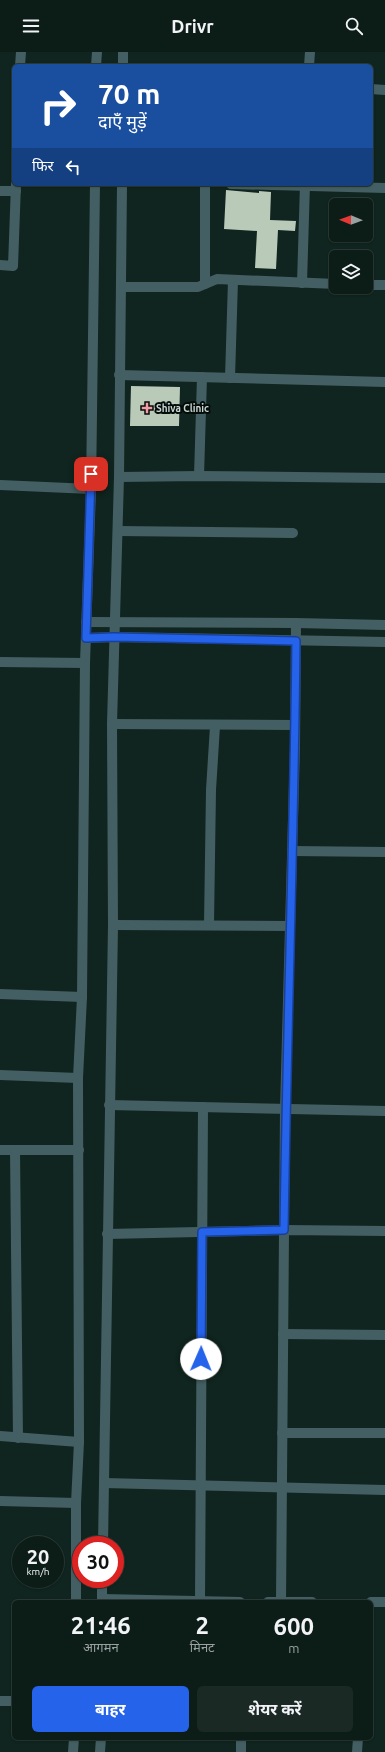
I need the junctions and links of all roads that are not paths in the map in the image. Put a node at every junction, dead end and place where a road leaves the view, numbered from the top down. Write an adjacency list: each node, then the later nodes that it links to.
1 (21, 52): 5 (street)
2 (96, 52): 6 (street)
3 (124, 52): 7 (street)
4 (310, 52): 8 (street)
5 (20, 64)
6 (96, 64)
7 (123, 64)
8 (309, 64)
9 (373, 89): 10 (street)
10 (385, 90)
11 (95, 186): 36 (street)
12 (122, 186): 27 (street)
13 (206, 186): 23 (street)
14 (305, 186): 22 (street)
15 (332, 186): 17 (street)
16 (16, 187): 18 (street); 19 (street)
17 (385, 188)
18 (0, 191)
19 (0, 266): 20 (street)
20 (0, 271)
21 (233, 280): 22 (street); 23 (street); 30 (street)
22 (302, 283): 24 (street)
23 (205, 284): 27 (street)
24 (329, 284)
25 (373, 285): 26 (street)
26 (385, 285)
27 (121, 288): 28 (street)
28 (119, 375): 29 (street); 33 (street)
29 (202, 377): 30 (street); 32 (street)
30 (230, 378): 31 (street)
31 (385, 382)
32 (199, 476): 33 (street); 34 (street)
33 (119, 477): 37 (street)
34 (385, 478)
35 (0, 485): 36 (street)
36 (90, 489): 39 (street)
37 (118, 531): 38 (street); 40 (street)
38 (293, 533)
39 (86, 622): 40 (street); 44 (street)
40 (115, 622): 41 (street); 43 (street)
41 (296, 623): 42 (street); 45 (street)
42 (385, 625)
43 (114, 637): 44 (street); 45 (street); 49 (street)
44 (86, 638): 48 (street)
45 (296, 641): 46 (street); 50 (street)
46 (385, 642)
47 (0, 662): 48 (street)
48 (85, 663): 58 (street)
49 (112, 724): 51 (street); 55 (street)
50 (295, 725): 51 (street); 52 (street)
51 (215, 726): 54 (street)
52 (292, 851): 53 (street); 56 (street)
53 (385, 852)
54 (209, 924): 55 (street); 56 (street)
55 (113, 925): 61 (street)
56 (290, 926): 63 (street)
57 (0, 994): 58 (street)
58 (82, 997): 60 (street)
59 (0, 1075): 60 (street)
60 (78, 1078): 67 (street)
61 (109, 1105): 62 (street); 71 (street)
62 (203, 1107): 63 (street); 70 (street)
63 (285, 1109): 64 (street); 68 (street)
64 (385, 1111)
65 (0, 1150): 66 (street)
66 (15, 1150): 67 (street); 77 (street)
67 (79, 1150): 78 (street)
68 (284, 1230): 69 (street); 70 (street); 72 (street)
69 (385, 1231)
70 (202, 1232): 71 (street); 80 (street)
71 (107, 1234): 79 (street)
72 (283, 1334): 73 (street); 74 (street)
73 (385, 1335)
74 (282, 1433): 75 (street); 81 (street)
75 (385, 1433)
76 (0, 1436): 77 (street)
77 (18, 1438): 78 (street)
78 (79, 1442): 84 (street)
79 (104, 1483): 80 (street); 85 (street)
80 (200, 1486): 81 (street); 89 (street)
81 (282, 1488): 82 (street); 90 (street)
82 (385, 1490)
83 (0, 1501): 84 (street)
84 (76, 1503): 87 (street)
85 (103, 1536)
86 (102, 1588): 88 (street)
87 (76, 1600)
88 (102, 1600)
89 (200, 1600)
90 (281, 1600)
91 (373, 1602): 92 (street)
92 (385, 1602)
93 (0, 1701): 94 (street)
94 (12, 1701)
95 (74, 1740): 99 (street)
96 (100, 1740): 100 (street)
97 (241, 1740): 101 (street)
98 (358, 1740): 102 (street)
99 (73, 1752)
100 (100, 1752)
101 (241, 1752)
102 (357, 1752)

